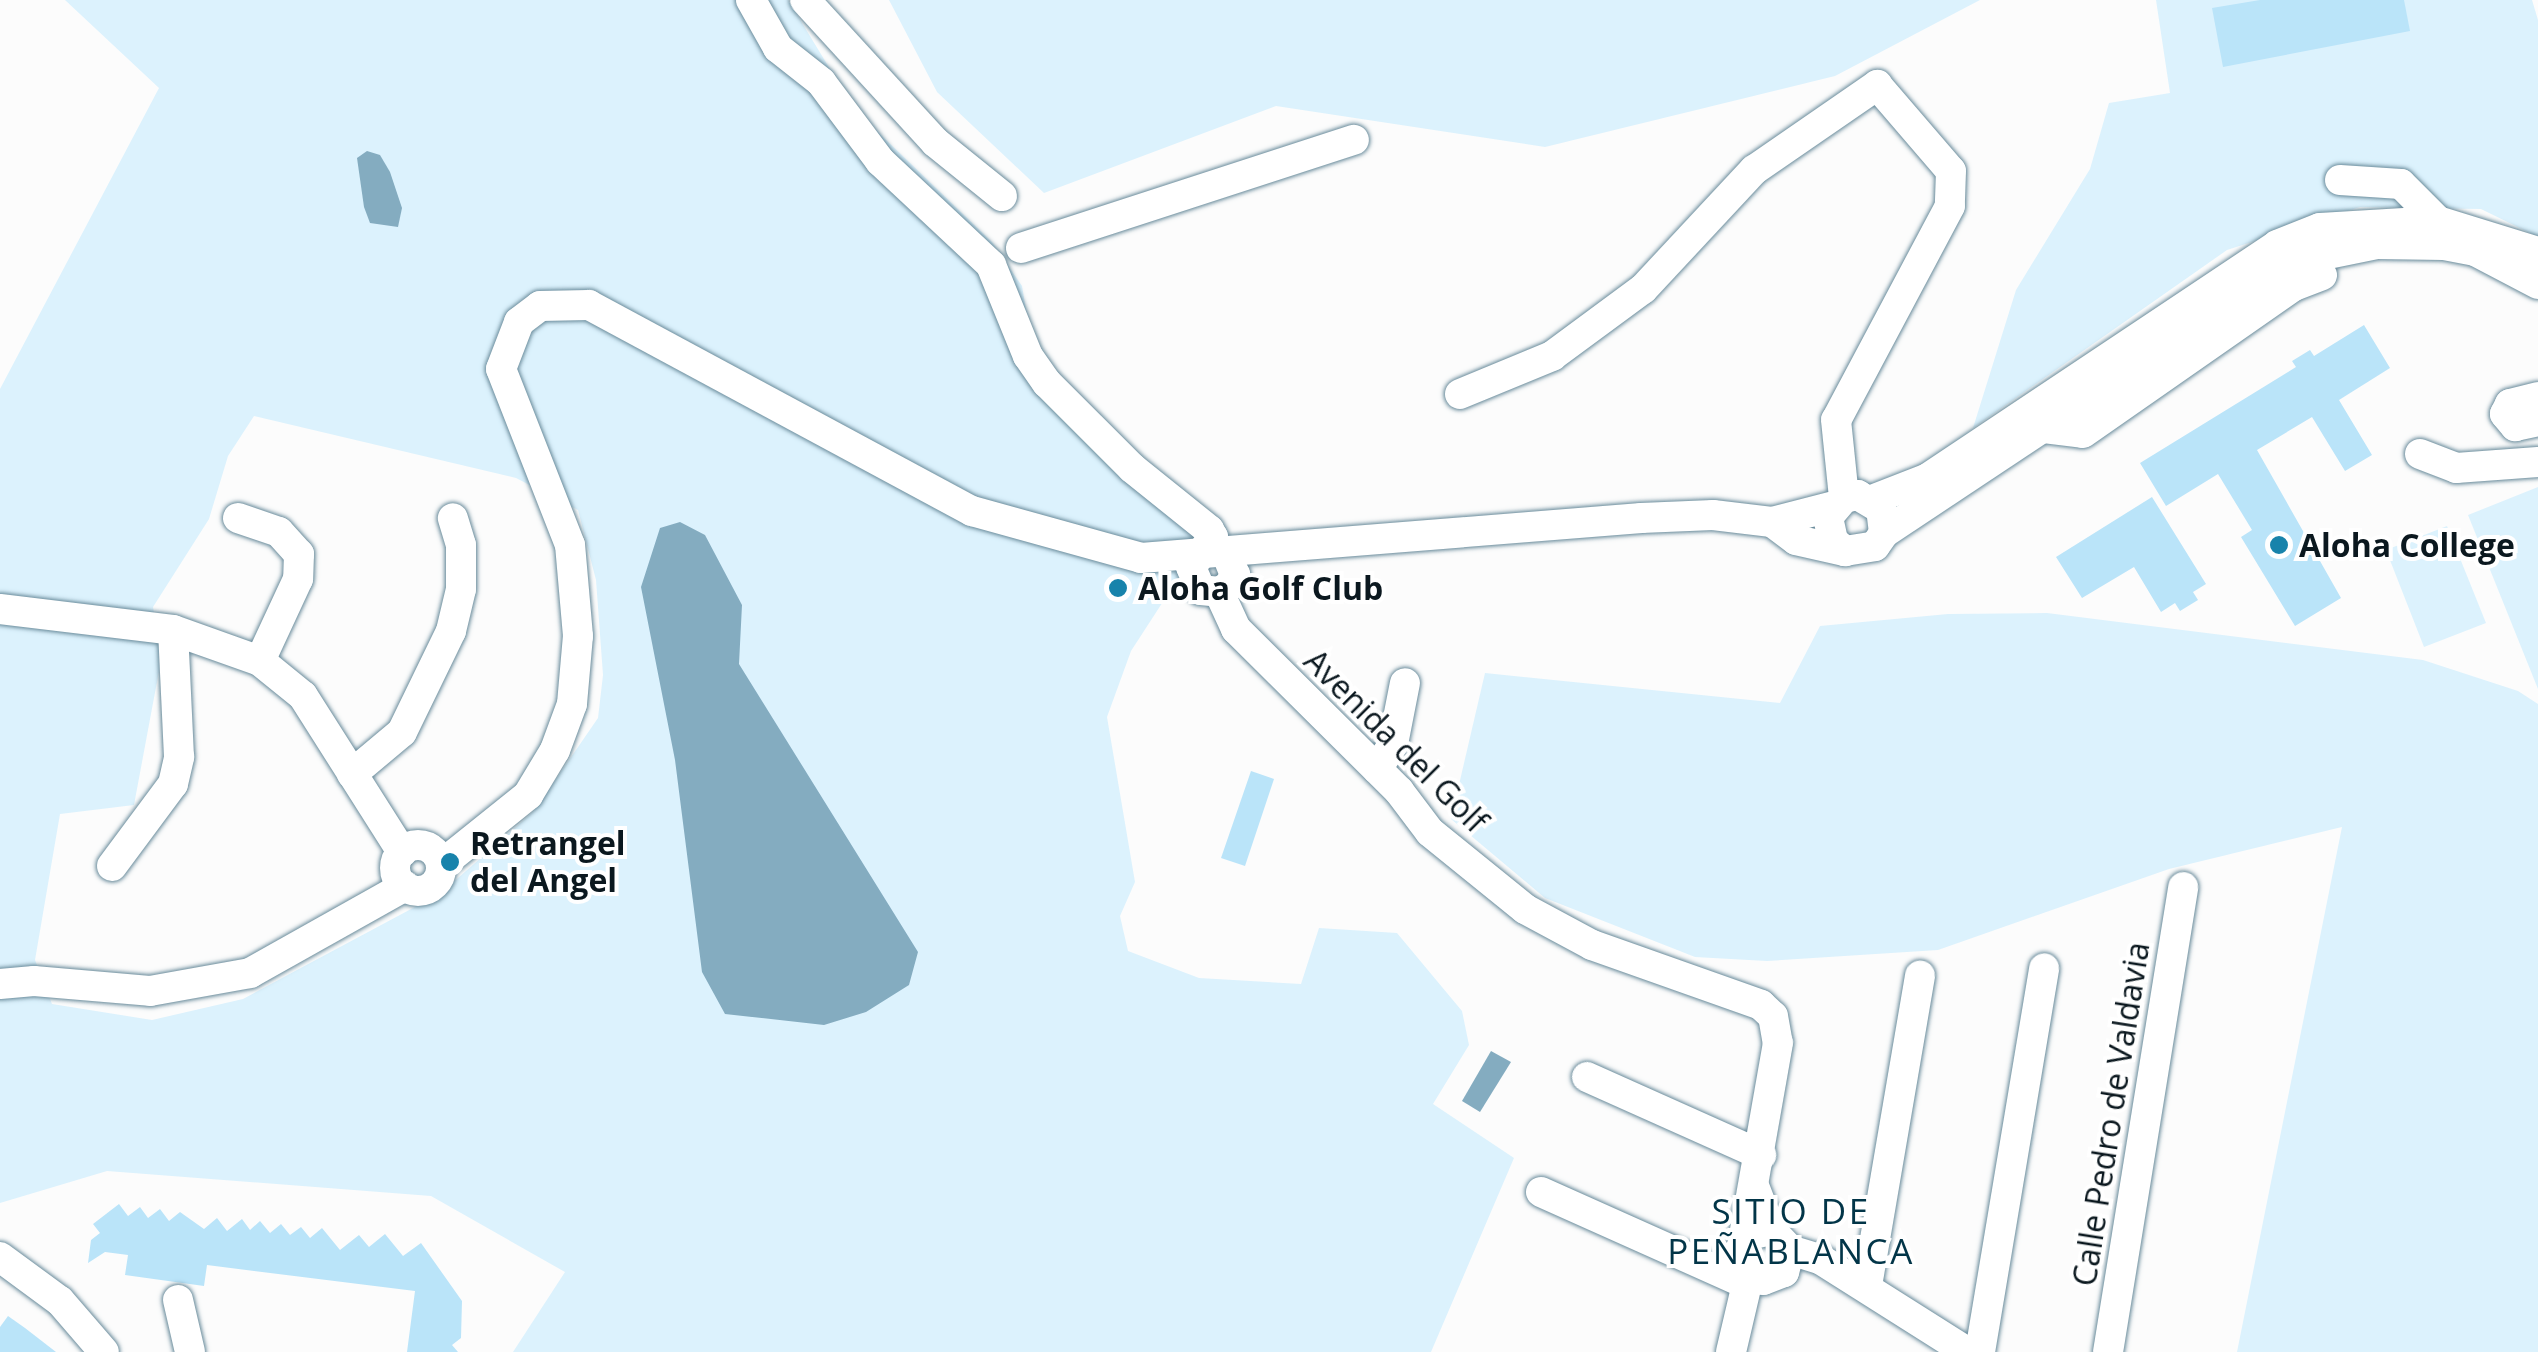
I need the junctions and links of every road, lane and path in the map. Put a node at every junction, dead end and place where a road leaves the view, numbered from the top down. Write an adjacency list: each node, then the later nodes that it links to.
1 (751, 0): 22 (street)
2 (805, 0): 5 (street)
3 (1354, 140): 7 (street)
4 (2340, 180): 6 (street)
5 (1002, 196)
6 (2438, 221): 8 (street); 15 (street)
7 (1021, 248)
8 (2538, 252)
9 (2538, 284): 19 (street)
10 (1460, 394): 15 (street)
11 (2538, 397): 12 (street)
12 (2538, 421)
13 (2420, 454): 14 (street)
14 (2538, 462)
15 (1850, 501): 18 (street); 19 (street); 20 (street)
16 (238, 518): 26 (street)
17 (453, 518): 29 (street)
18 (1772, 522): 20 (street); 21 (street)
19 (1884, 533): 20 (street)
20 (1846, 550)
21 (1226, 553): 22 (street); 23 (street)
22 (1194, 559): 23 (street, Avenida del Golf); 31 (street)
23 (1219, 592): 28 (street, Avenida del Golf)
24 (0, 609): 25 (street)
25 (173, 630): 26 (street); 32 (street)
26 (260, 661): 29 (street)
27 (1405, 683): 28 (street)
28 (1377, 770): 39 (street, Avenida del Golf)
29 (352, 774): 30 (street)
30 (402, 852): 31 (street); 33 (street)
31 (441, 864): 33 (street)
32 (112, 866)
33 (405, 886): 37 (street)
34 (2183, 888): 51 (street, Calle Pedro de Valdavia)
35 (2044, 968): 50 (street)
36 (1920, 974): 44 (street)
37 (0, 984)
38 (1588, 1078): 39 (street)
39 (1757, 1170): 41 (street, Avenida del Golf)
40 (1540, 1192): 43 (street)
41 (1768, 1240): 43 (street, Avenida del Golf); 43 (street); 44 (street)
42 (0, 1256): 46 (street)
43 (1748, 1279): 48 (street, Avenida del Golf)
44 (1867, 1286): 49 (street)
45 (178, 1300): 47 (street)
46 (104, 1352)
47 (190, 1352)
48 (1731, 1352)
49 (1967, 1352)
50 (1980, 1352)
51 (2108, 1352)

